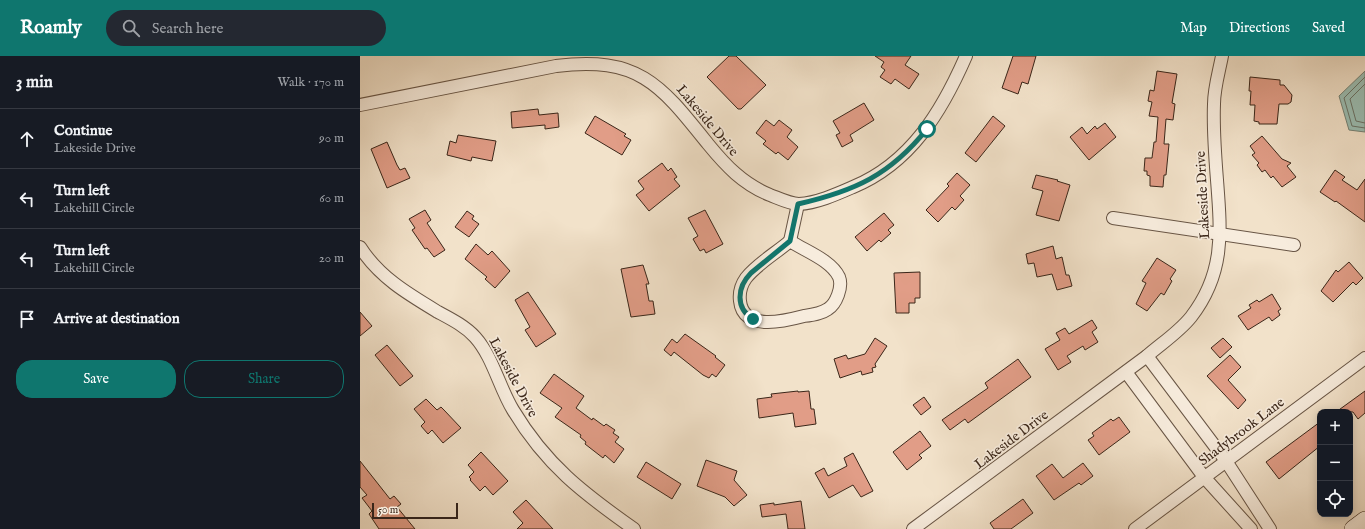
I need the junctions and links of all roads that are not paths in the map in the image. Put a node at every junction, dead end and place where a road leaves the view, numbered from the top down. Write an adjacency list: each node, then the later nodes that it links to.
1 (966, 56): 4 (street)
2 (1222, 56): 6 (street, Lakeside Drive)
3 (360, 105): 4 (street, Lakeside Drive)
4 (798, 204): 7 (street)
5 (1113, 218): 6 (street)
6 (1221, 233): 8 (street); 10 (street, Lakeside Drive)
7 (790, 241): 7 (street)
8 (1294, 245)
9 (360, 247): 16 (street, Lakeside Drive)
10 (1148, 356): 12 (street, Lakeside Drive); 13 (street)
11 (1365, 358): 13 (street, Shadybrook Lane)
12 (1126, 372): 14 (street); 17 (street, Lakeside Drive)
13 (1226, 461): 14 (street, Shadybrook Lane); 20 (street)
14 (1204, 477): 18 (street, Shadybrook Lane); 19 (street)
15 (1365, 520): 21 (main road)
16 (634, 529)
17 (913, 529)
18 (1135, 529)
19 (1251, 529)
20 (1270, 529)
21 (1353, 529)

